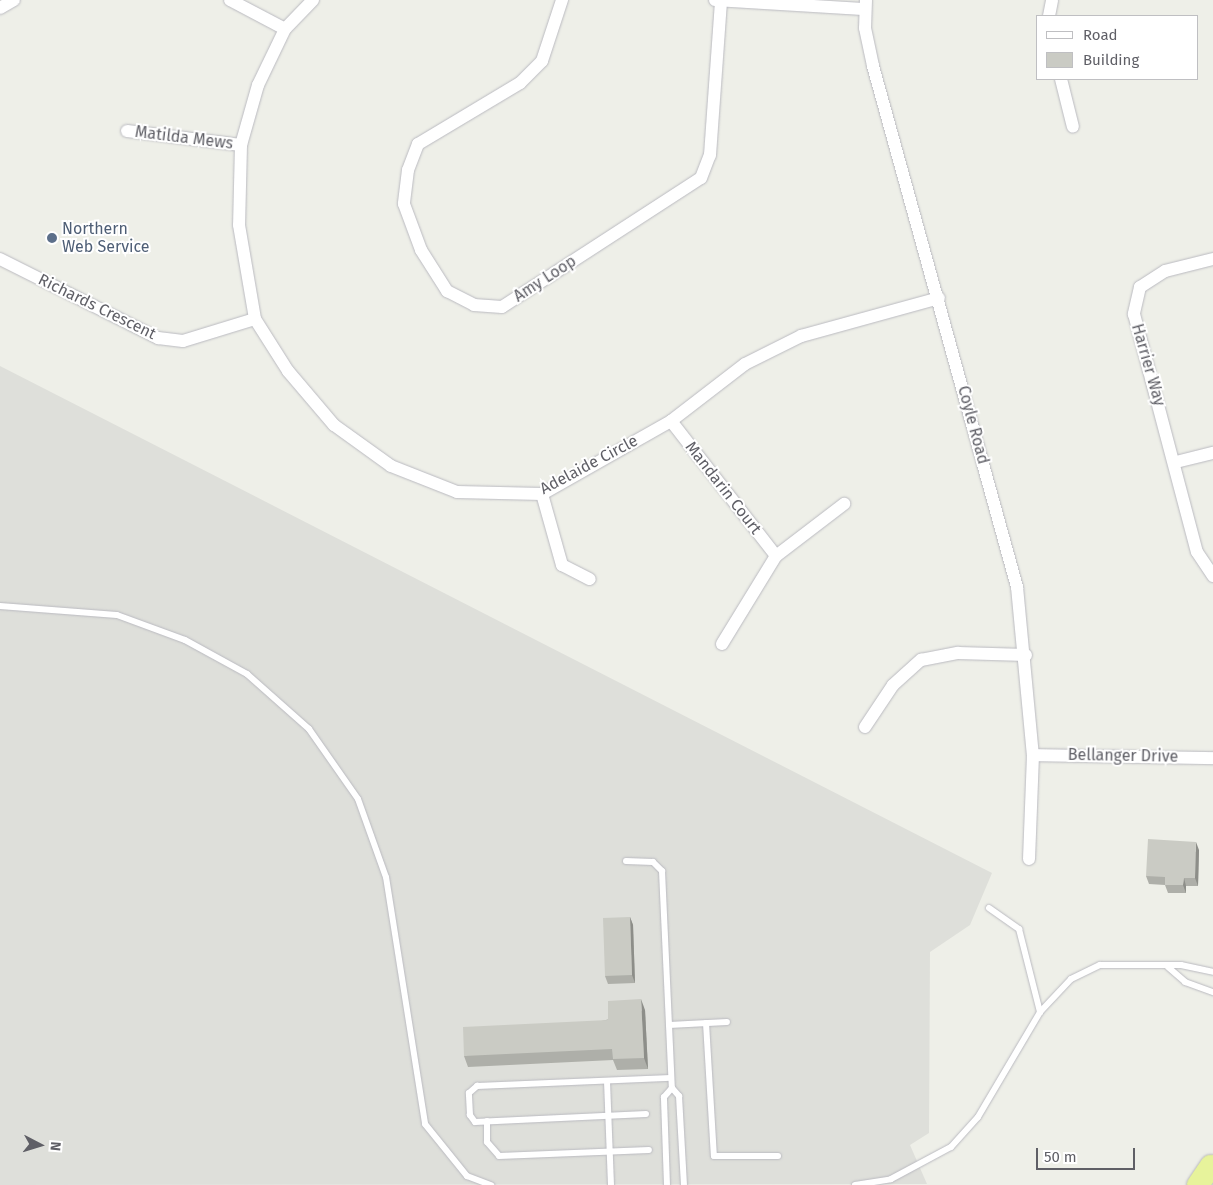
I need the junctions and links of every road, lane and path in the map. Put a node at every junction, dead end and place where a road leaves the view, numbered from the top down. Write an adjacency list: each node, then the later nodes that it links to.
1 (14, 0): 8 (street)
2 (230, 0): 10 (street)
3 (313, 0): 10 (street, Adelaide Circle)
4 (562, 0): 6 (street, Amy Loop)
5 (1052, 0): 9 (street)
6 (718, 1): 7 (street)
7 (864, 5): 17 (street, Coyle Road)
8 (0, 8)
9 (1049, 15)
10 (285, 29): 14 (street, Adelaide Circle)
11 (1061, 80): 12 (street)
12 (1073, 127)
13 (127, 132): 14 (street, Matilda Mews)
14 (241, 145): 18 (street, Adelaide Circle)
15 (0, 259): 18 (street, Richards Crescent)
16 (1213, 259): 21 (street, Harrier Way)
17 (939, 298): 19 (street, Adelaide Circle); 29 (street, Coyle Road)
18 (255, 319): 22 (street, Adelaide Circle)
19 (671, 421): 22 (street, Adelaide Circle); 24 (street, Mandarin Court)
20 (1213, 452): 21 (street)
21 (1176, 462): 25 (street, Harrier Way)
22 (542, 494): 26 (street)
23 (844, 504): 24 (street)
24 (776, 556): 28 (street)
25 (1213, 576)
26 (590, 578)
27 (0, 606): 53 (lane)
28 (722, 644)
29 (1026, 655): 30 (street); 31 (street, Coyle Road)
30 (866, 727)
31 (1033, 755): 32 (street, Bellanger Drive); 33 (street, Coyle Road)
32 (1213, 758)
33 (1028, 858)
34 (626, 861): 42 (lane)
35 (989, 908): 39 (lane)
36 (1168, 967): 37 (lane); 38 (lane); 39 (lane)
37 (1213, 972)
38 (1213, 992)
39 (1040, 1012): 57 (lane)
40 (727, 1022): 41 (lane)
41 (706, 1023): 42 (lane); 51 (lane)
42 (669, 1025): 43 (lane)
43 (671, 1078): 44 (lane); 45 (lane)
44 (607, 1081): 47 (lane); 48 (lane)
45 (672, 1088): 55 (lane); 56 (lane)
46 (646, 1114): 47 (lane)
47 (608, 1116): 48 (lane); 50 (lane)
48 (487, 1122): 50 (lane)
49 (650, 1150): 50 (lane)
50 (610, 1152): 54 (lane)
51 (778, 1156)
52 (1211, 1166): 58 (highway)
53 (491, 1185)
54 (611, 1185)
55 (667, 1185)
56 (684, 1185)
57 (855, 1185)
58 (1198, 1185)

